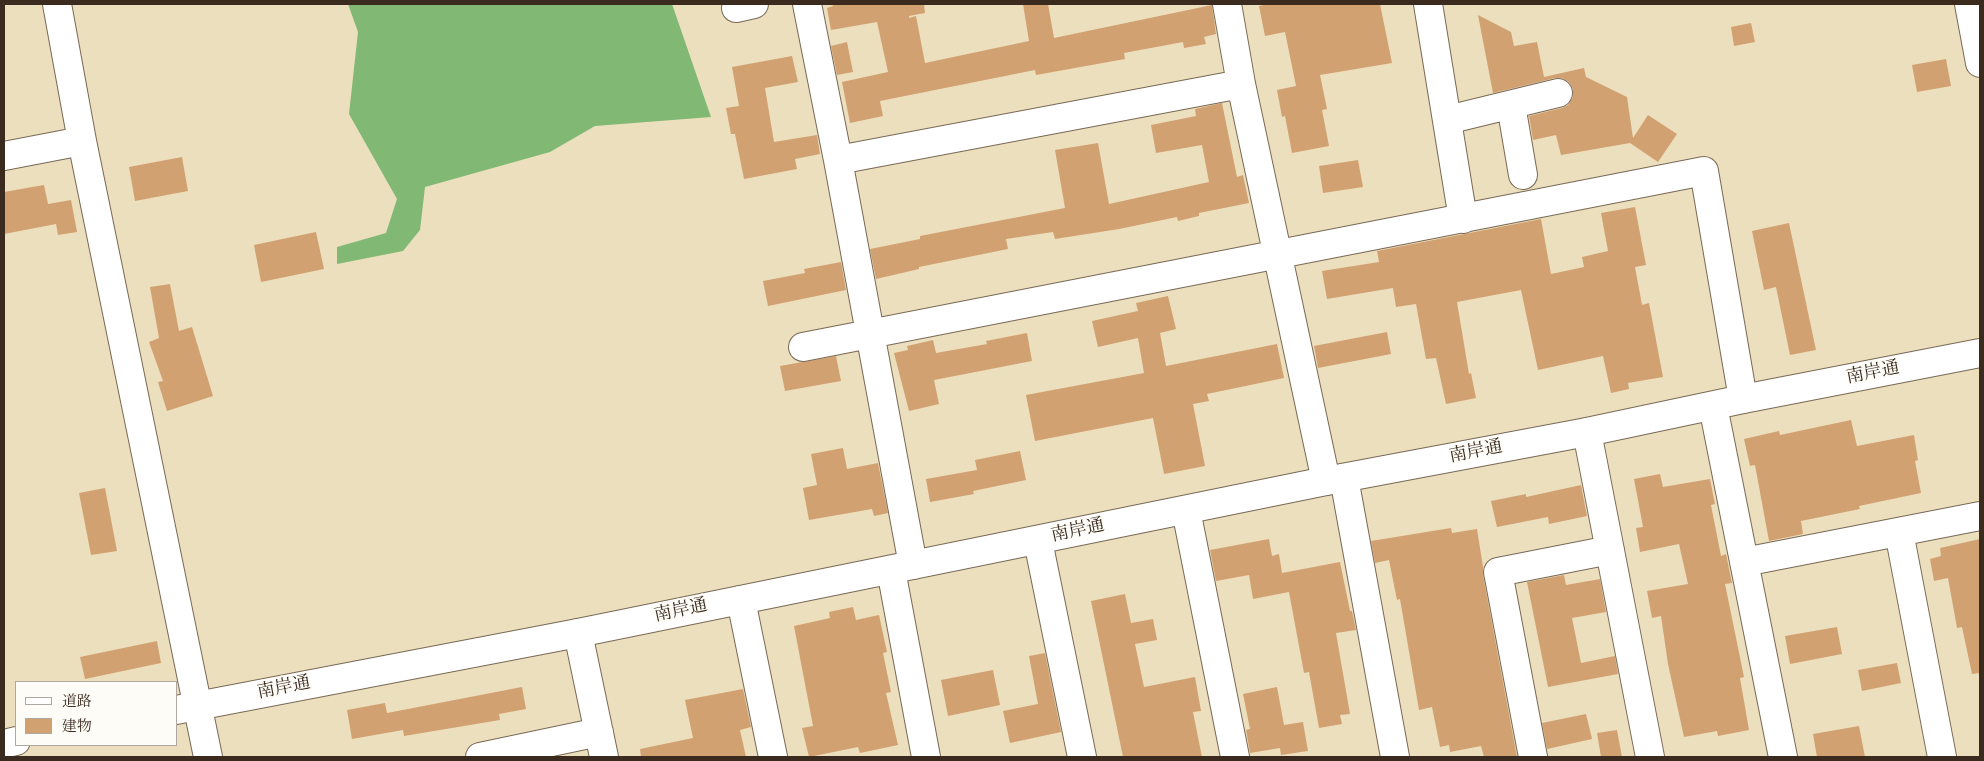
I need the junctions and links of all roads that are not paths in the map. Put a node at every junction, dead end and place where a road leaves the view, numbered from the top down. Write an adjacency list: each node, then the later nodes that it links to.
1 (57, 4): 11 (street)
2 (807, 4): 13 (street)
3 (1227, 4): 7 (street)
4 (1428, 4): 10 (street)
5 (1969, 4): 6 (street)
6 (1980, 63)
7 (1241, 84): 13 (street); 16 (street)
8 (1558, 93): 9 (street)
9 (1511, 105): 10 (street); 14 (street)
10 (1447, 120): 15 (street)
11 (82, 141): 12 (street); 33 (street)
12 (4, 156)
13 (838, 160): 17 (street)
14 (1523, 175)
15 (1463, 219): 16 (street); 20 (street)
16 (1277, 256): 17 (street); 23 (street)
17 (869, 335): 18 (street); 30 (street)
18 (803, 347)
19 (1980, 353): 20 (street, 南岸通)
20 (1743, 399): 21 (street, 南岸通)
21 (1713, 406): 22 (street, 南岸通); 29 (street)
22 (1587, 432): 23 (street, 南岸通); 28 (street)
23 (1335, 479): 24 (street, 南岸通); 41 (street)
24 (1186, 510): 27 (street, 南岸通); 40 (street)
25 (1980, 516): 26 (street)
26 (1898, 532): 29 (street); 45 (street)
27 (1038, 541): 30 (street, 南岸通); 39 (street)
28 (1610, 550): 42 (street); 43 (street)
29 (1744, 562): 44 (street)
30 (902, 567): 31 (street, 南岸通); 38 (street)
31 (741, 600): 32 (street, 南岸通); 37 (street)
32 (578, 633): 33 (street, 南岸通); 34 (street)
33 (187, 708): 35 (street)
34 (601, 745): 36 (street)
35 (208, 757)
36 (480, 757)
37 (772, 757)
38 (926, 757)
39 (1082, 757)
40 (1235, 757)
41 (1395, 757)
42 (1533, 757)
43 (1650, 757)
44 (1783, 757)
45 (1942, 757)

